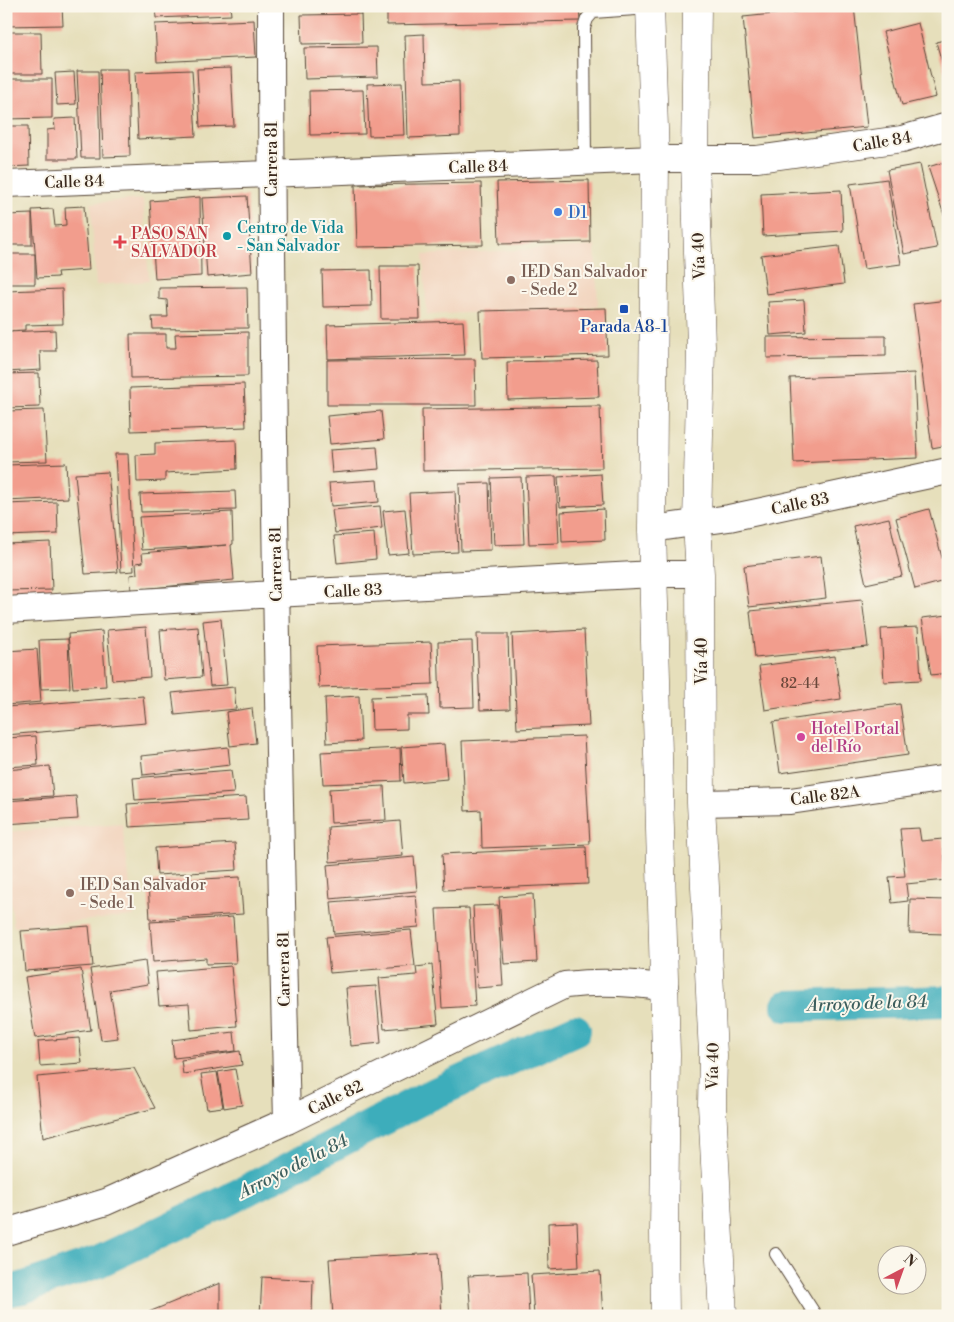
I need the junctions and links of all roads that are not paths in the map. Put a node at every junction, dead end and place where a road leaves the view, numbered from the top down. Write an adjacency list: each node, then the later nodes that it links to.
1 (271, 6): 8 (street, Carrera 81)
2 (696, 6): 6 (highway, Vía 40)
3 (650, 7): 5 (highway); 7 (lane)
4 (948, 126): 6 (street, Calle 84)
5 (655, 159): 6 (street, Calle 84); 7 (street, Calle 84); 12 (highway)
6 (695, 160): 11 (highway, Vía 40)
7 (585, 162): 8 (street, Calle 84)
8 (271, 173): 9 (street, Calle 84); 15 (street, Carrera 81)
9 (6, 184)
10 (948, 471): 11 (street, Calle 83)
11 (697, 524): 12 (street, Calle 83); 14 (highway, Vía 40)
12 (652, 529): 13 (highway)
13 (654, 574): 14 (street, Calle 83); 15 (street, Calle 83); 19 (highway)
14 (700, 574): 18 (highway, Vía 40)
15 (275, 594): 16 (street, Calle 83); 20 (street, Carrera 81)
16 (6, 610)
17 (948, 778): 18 (street, Calle 82A)
18 (701, 803): 24 (highway, Vía 40)
19 (665, 988): 20 (street, Calle 82); 23 (highway)
20 (287, 1121): 21 (street, Calle 82)
21 (6, 1232)
22 (776, 1254): 25 (lane)
23 (665, 1316)
24 (723, 1316)
25 (816, 1316)

